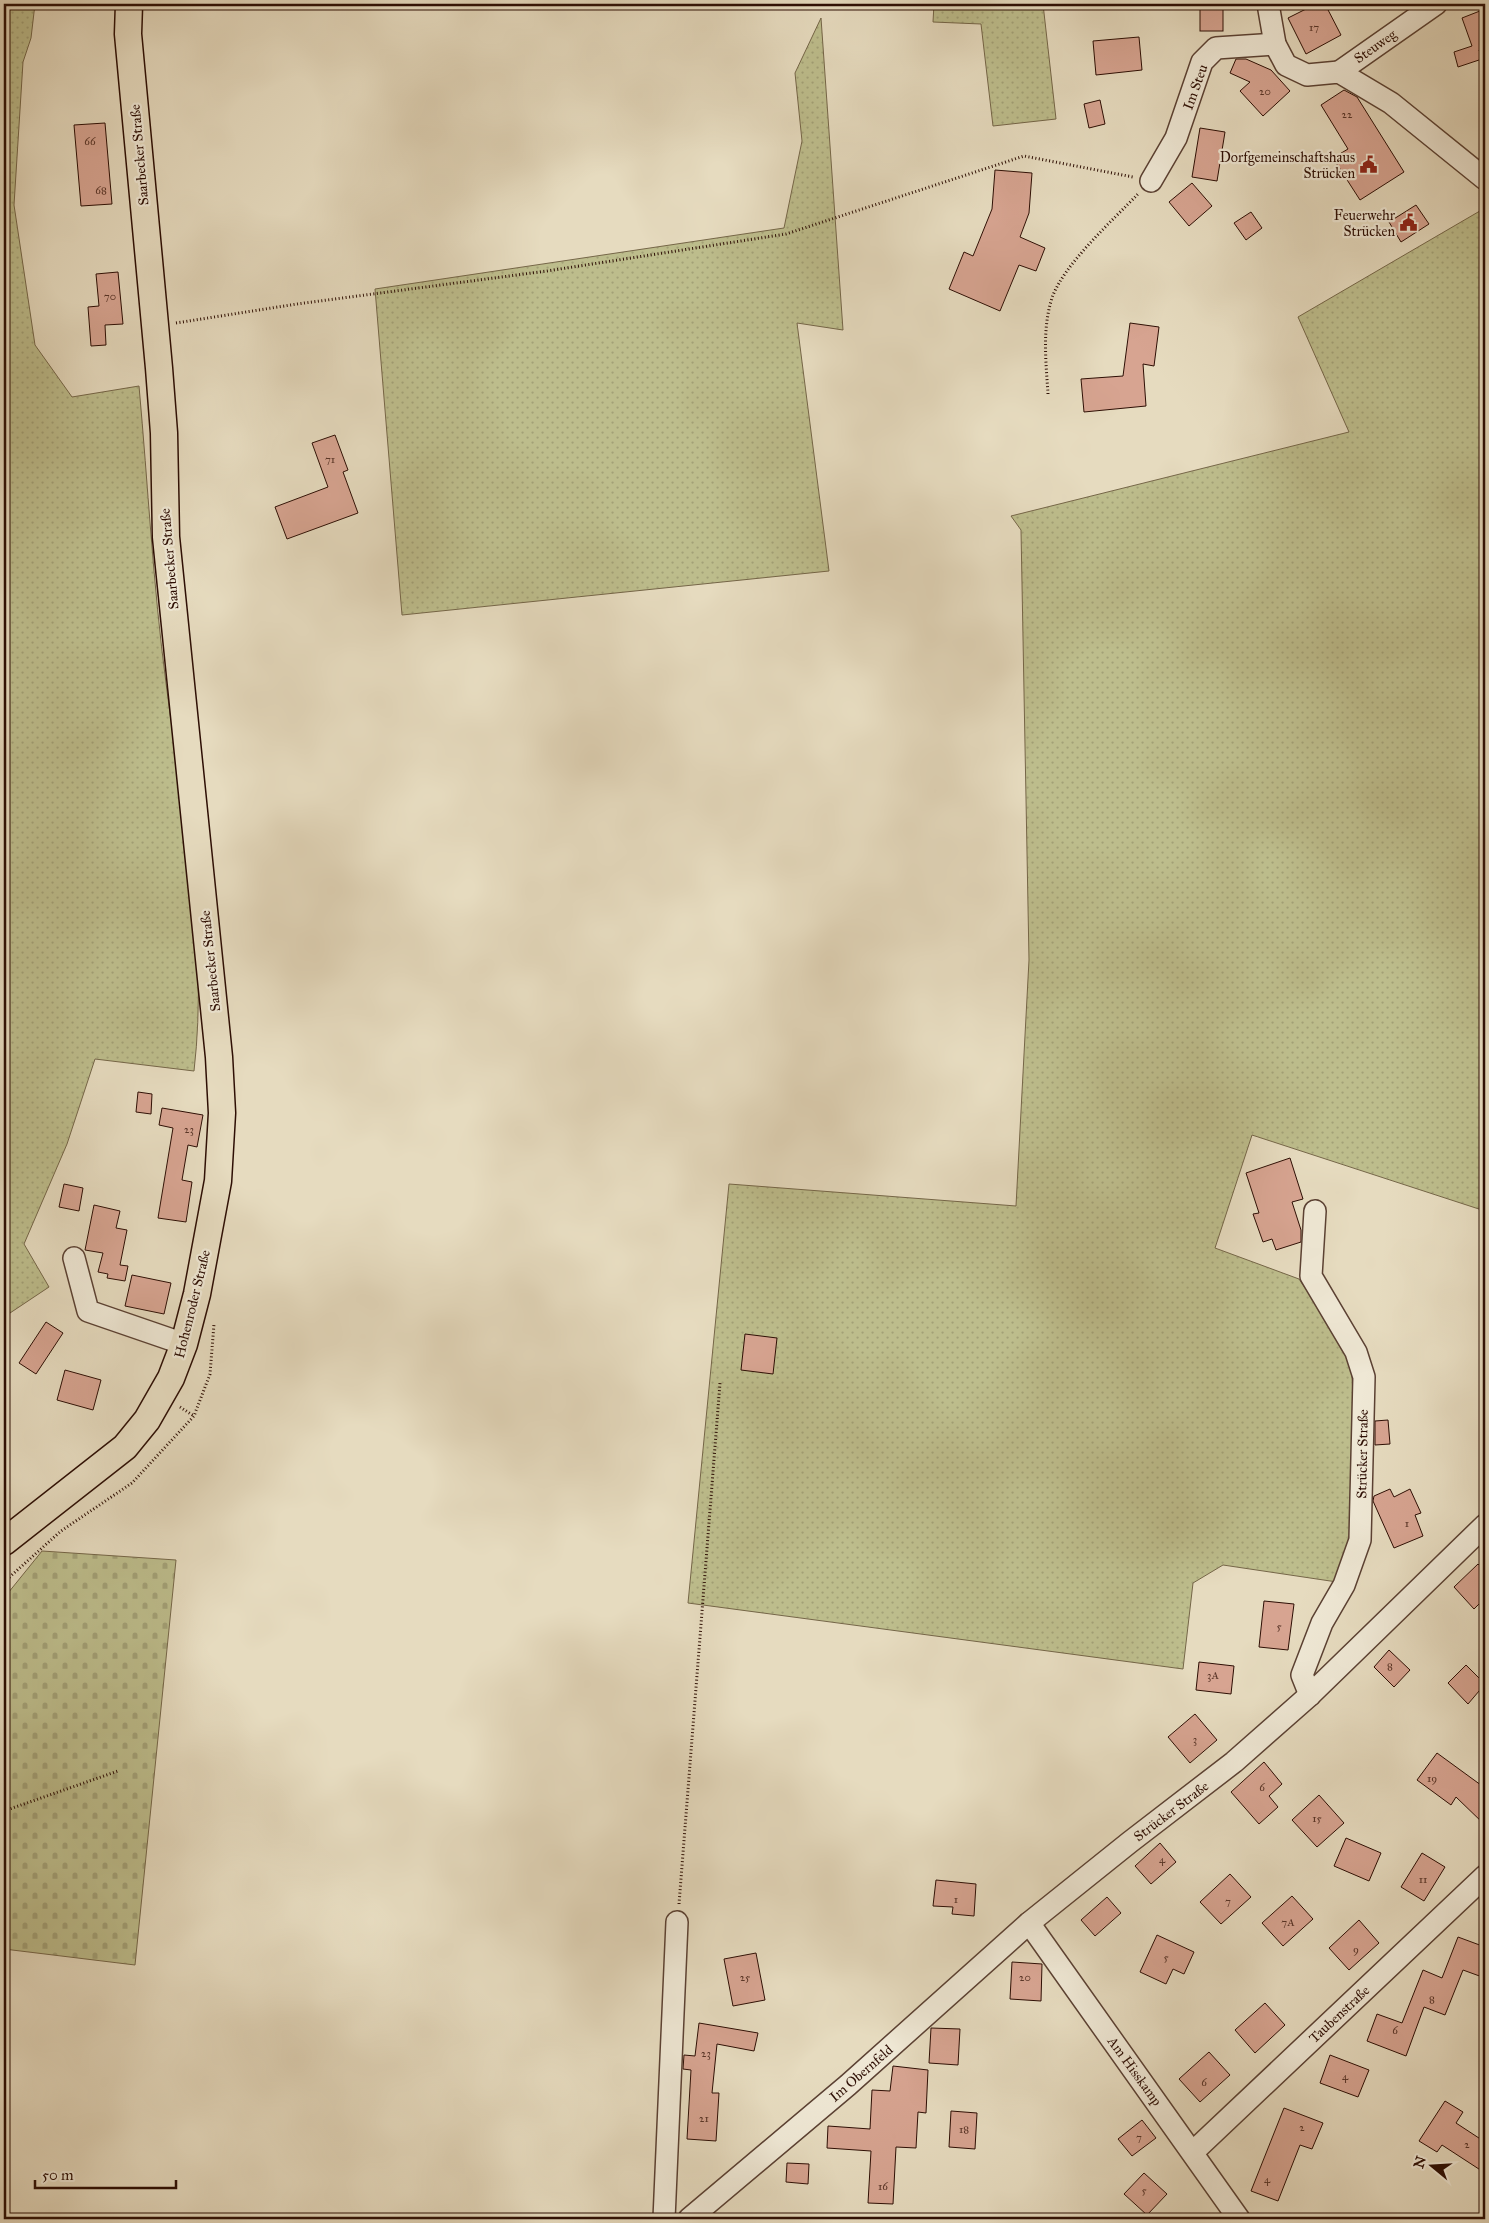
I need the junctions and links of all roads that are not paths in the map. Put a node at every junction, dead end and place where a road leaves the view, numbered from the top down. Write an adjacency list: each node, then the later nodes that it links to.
1 (129, 4): 8 (main road, Saarbecker Straße)
2 (1268, 4): 4 (street)
3 (1436, 4): 5 (street, Steuweg)
4 (1275, 44): 5 (street); 7 (street, Im Steu)
5 (1339, 72): 6 (street)
6 (1485, 179)
7 (1151, 181)
8 (222, 1113): 11 (main road, Hohenroder Straße)
9 (1315, 1212): 14 (street, Strücker Straße)
10 (74, 1258): 11 (street)
11 (184, 1344): 13 (main road, Hohenroder Straße)
12 (1485, 1525): 14 (street, Strücker Straße)
13 (4, 1542)
14 (1310, 1695): 17 (street, Strücker Straße)
15 (1485, 1876): 18 (street, Taubenstraße)
16 (678, 1922): 19 (street)
17 (1029, 1923): 18 (street, Am Hisskamp); 20 (street, Im Obernfeld)
18 (1193, 2152): 21 (street, Am Hisskamp)
19 (664, 2219)
20 (689, 2219)
21 (1239, 2219)

